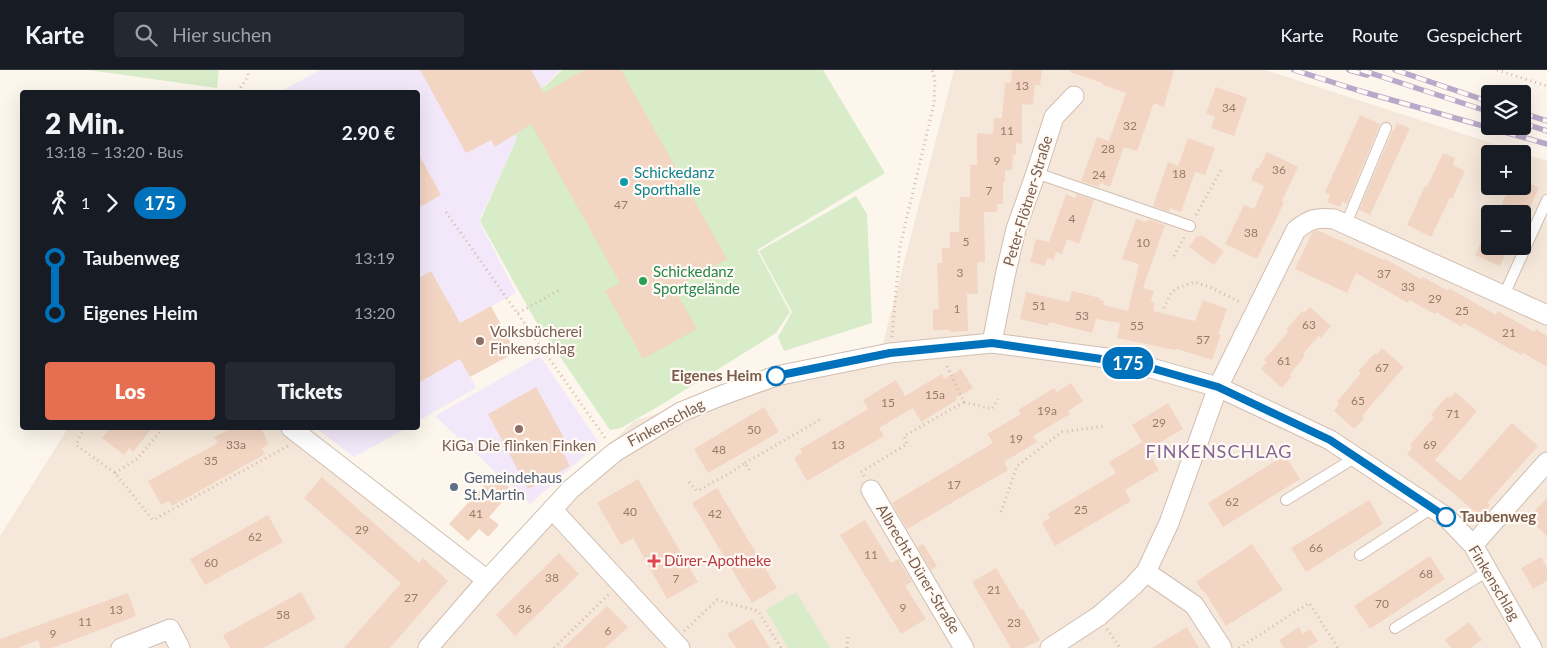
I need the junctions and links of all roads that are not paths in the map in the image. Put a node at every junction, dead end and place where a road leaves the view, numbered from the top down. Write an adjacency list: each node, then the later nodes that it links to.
1 (1074, 96): 3 (street, Peter-Flötner-Straße)
2 (1386, 128): 5 (lane)
3 (1036, 173): 6 (lane); 9 (street, Peter-Flötner-Straße)
4 (1547, 200): 7 (lane)
5 (1346, 224): 7 (street); 10 (street)
6 (1190, 226)
7 (1504, 295): 8 (street)
8 (1547, 315)
9 (992, 343): 10 (street, Finkenschlag); 17 (street, Finkenschlag)
10 (1218, 387): 12 (street, Finkenschlag); 21 (street)
11 (298, 433): 22 (street)
12 (1356, 457): 15 (lane); 16 (street, Finkenschlag)
13 (1547, 462): 18 (street)
14 (871, 490): 28 (street, Albrecht-Dürer-Straße)
15 (1286, 500)
16 (1432, 508): 18 (street, Finkenschlag); 19 (lane)
17 (552, 509): 22 (street, Finkenschlag); 24 (street)
18 (1473, 545): 20 (street, Finkenschlag)
19 (1360, 555)
20 (1488, 571): 23 (lane); 31 (street, Finkenschlag)
21 (1146, 572): 29 (street); 30 (street)
22 (487, 580): 27 (street, Finkenschlag)
23 (1395, 628)
24 (677, 645)
25 (121, 648): 26 (street)
26 (180, 648)
27 (428, 648)
28 (964, 648)
29 (1050, 648)
30 (1222, 648)
31 (1532, 648)

